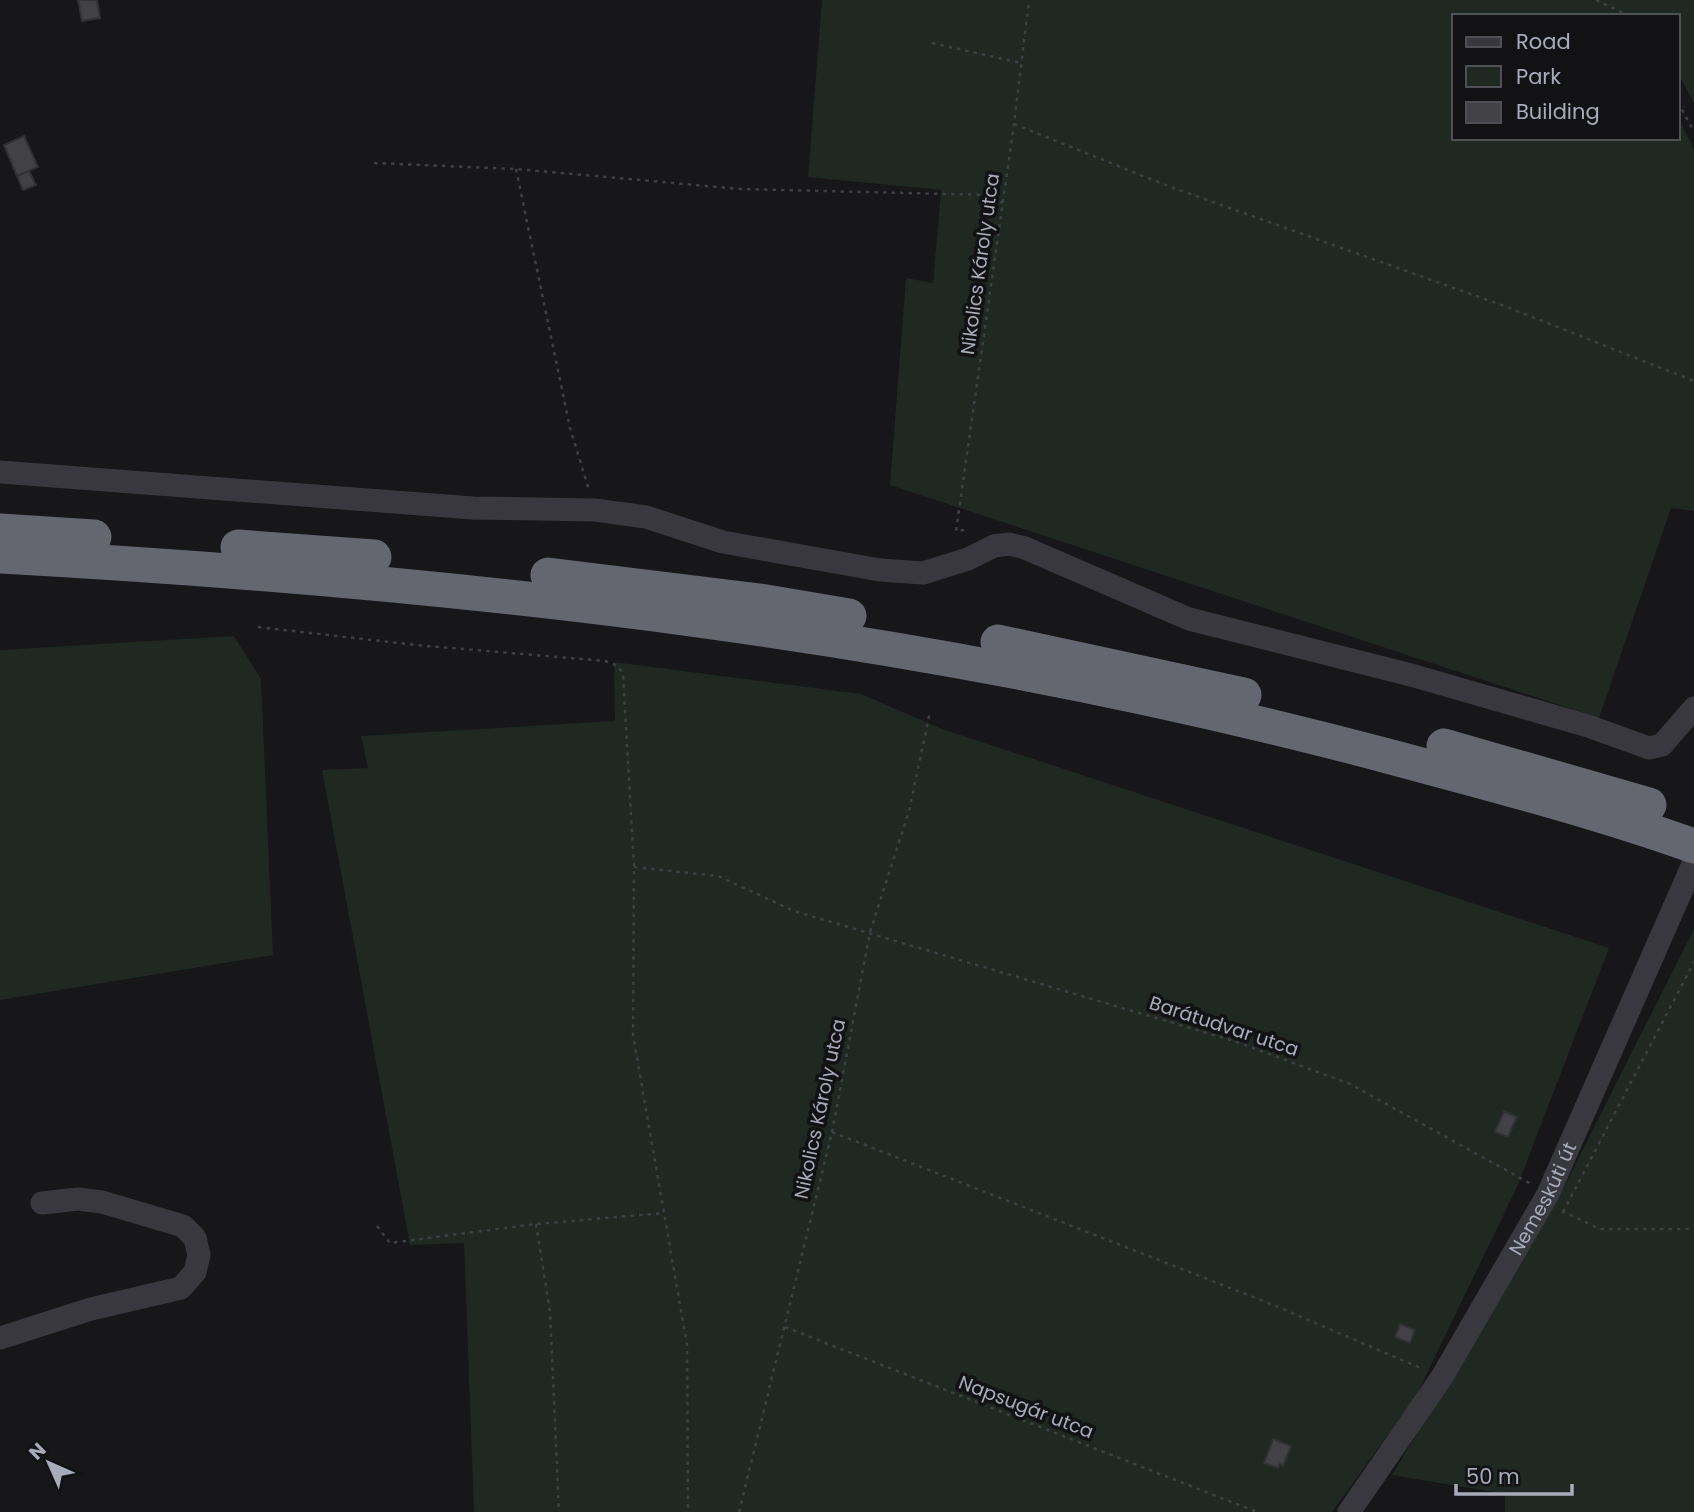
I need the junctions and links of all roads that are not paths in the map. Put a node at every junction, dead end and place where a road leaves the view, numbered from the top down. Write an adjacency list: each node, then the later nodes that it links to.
1 (0, 472): 4 (street)
2 (0, 531): 5 (highway)
3 (0, 556): 5 (highway)
4 (1694, 708)
5 (1674, 822): 6 (highway)
6 (1694, 846)
7 (1694, 862): 10 (street, Nemeskúti út)
8 (42, 1203): 9 (street)
9 (0, 1338)
10 (1349, 1512)

